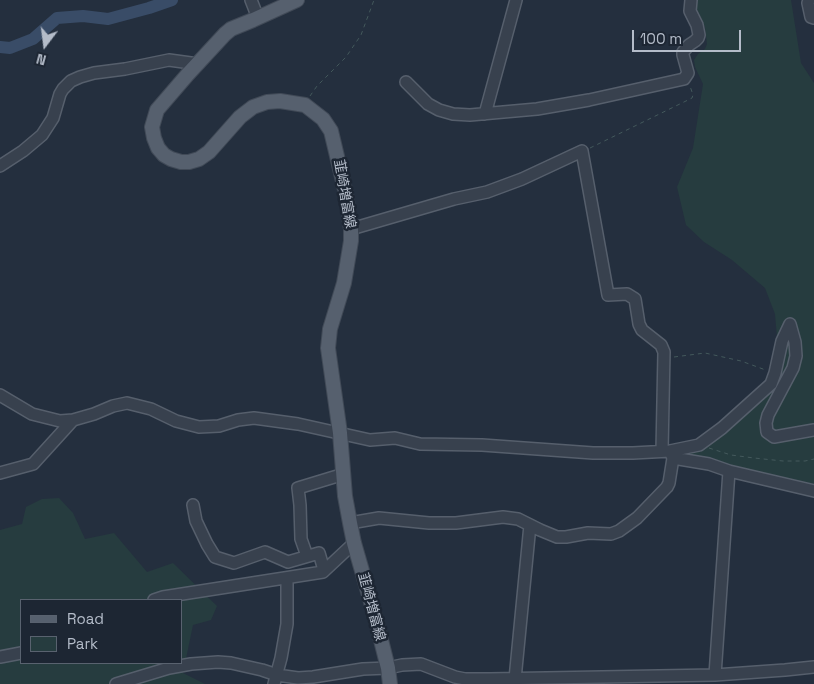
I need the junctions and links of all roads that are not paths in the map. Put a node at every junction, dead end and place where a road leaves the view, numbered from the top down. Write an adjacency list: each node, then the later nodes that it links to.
1 (251, 0): 6 (street)
2 (298, 0): 6 (main road, 韮崎増富線)
3 (516, 0): 10 (street)
4 (691, 0): 10 (street)
5 (808, 0): 7 (street)
6 (258, 18): 8 (main road, 韮崎増富線)
7 (814, 18)
8 (198, 64): 11 (street); 12 (main road, 韮崎増富線)
9 (406, 82): 10 (street)
10 (485, 114)
11 (0, 166)
12 (351, 229): 16 (main road, 韮崎増富線); 17 (street)
13 (0, 395): 14 (street)
14 (73, 420): 16 (street); 19 (street)
15 (814, 430): 17 (street)
16 (340, 433): 17 (street); 20 (main road, 韮崎増富線)
17 (668, 454): 18 (street); 24 (street)
18 (729, 471): 21 (street); 34 (street)
19 (0, 473)
20 (344, 474): 23 (main road, 韮崎増富線); 26 (street)
21 (814, 491)
22 (194, 505): 26 (street)
23 (350, 523): 24 (street); 25 (main road, 韮崎増富線)
24 (530, 525): 35 (street)
25 (354, 543): 27 (street); 33 (main road, 韮崎増富線)
26 (307, 556): 27 (street)
27 (324, 570): 28 (street)
28 (287, 578): 29 (street); 36 (street)
29 (158, 599)
30 (20, 653): 31 (street)
31 (0, 657)
32 (814, 667): 34 (street)
33 (388, 668): 36 (street); 37 (street); 40 (main road, 韮崎増富線)
34 (715, 676): 38 (street)
35 (515, 678): 37 (street); 38 (street)
36 (276, 679): 39 (street)
37 (468, 681)
38 (564, 681)
39 (116, 684)
40 (390, 684)

